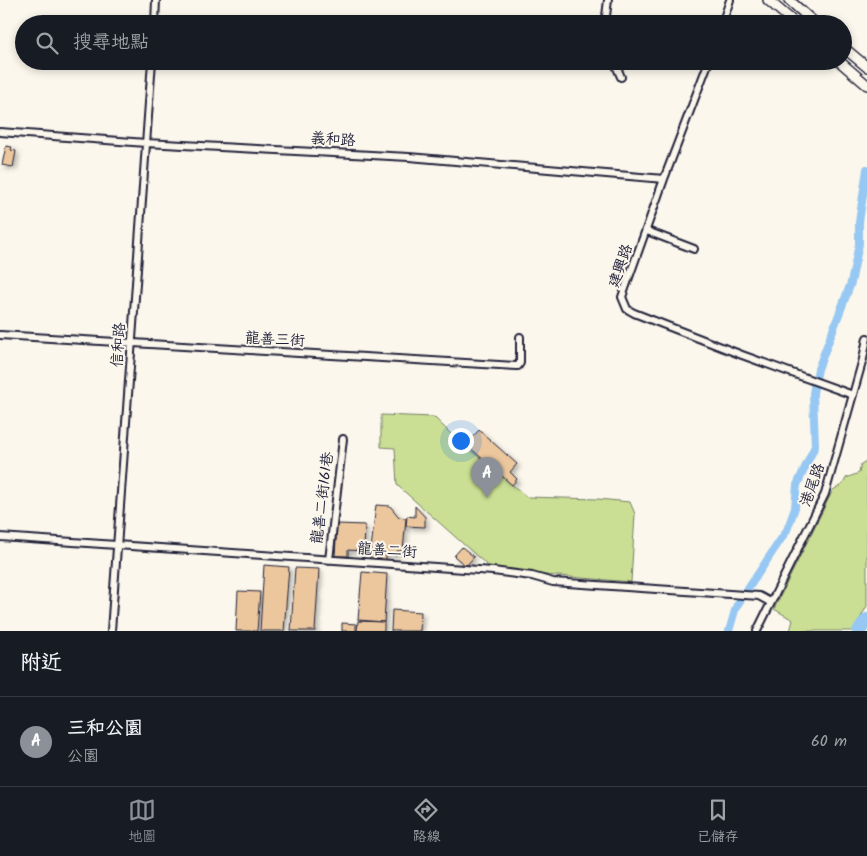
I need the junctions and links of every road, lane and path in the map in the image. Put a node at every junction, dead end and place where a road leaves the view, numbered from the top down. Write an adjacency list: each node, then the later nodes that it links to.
1 (156, 0): 6 (street)
2 (608, 0): 7 (street)
3 (730, 0): 8 (street)
4 (768, 0): 9 (street)
5 (789, 0): 10 (street)
6 (155, 15)
7 (606, 15)
8 (725, 15)
9 (786, 15)
10 (806, 15)
11 (852, 54): 12 (street)
12 (867, 67)
13 (151, 70): 20 (street, 信和路)
14 (618, 70): 17 (street)
15 (706, 70): 21 (street, 建興路)
16 (850, 70): 18 (street)
17 (621, 77)
18 (867, 85)
19 (0, 132): 20 (street, 義和路)
20 (146, 143): 21 (street, 義和路); 27 (street, 信和路)
21 (664, 179): 22 (street, 建興路)
22 (647, 231): 23 (street); 28 (street, 建興路)
23 (694, 249)
24 (0, 335): 27 (street, 龍善三街)
25 (520, 337): 27 (street, 龍善三街)
26 (867, 338): 28 (street, 港尾路)
27 (132, 344): 31 (street, 信和路)
28 (853, 395): 33 (street, 港尾路)
29 (343, 439): 32 (street, 龍善二街161巷)
30 (0, 537): 31 (street, 龍善二街)
31 (118, 545): 32 (street, 龍善二街); 34 (street, 信和路)
32 (328, 560): 33 (street, 龍善二街)
33 (770, 602): 35 (street, 港尾路)
34 (111, 631)
35 (757, 631)

